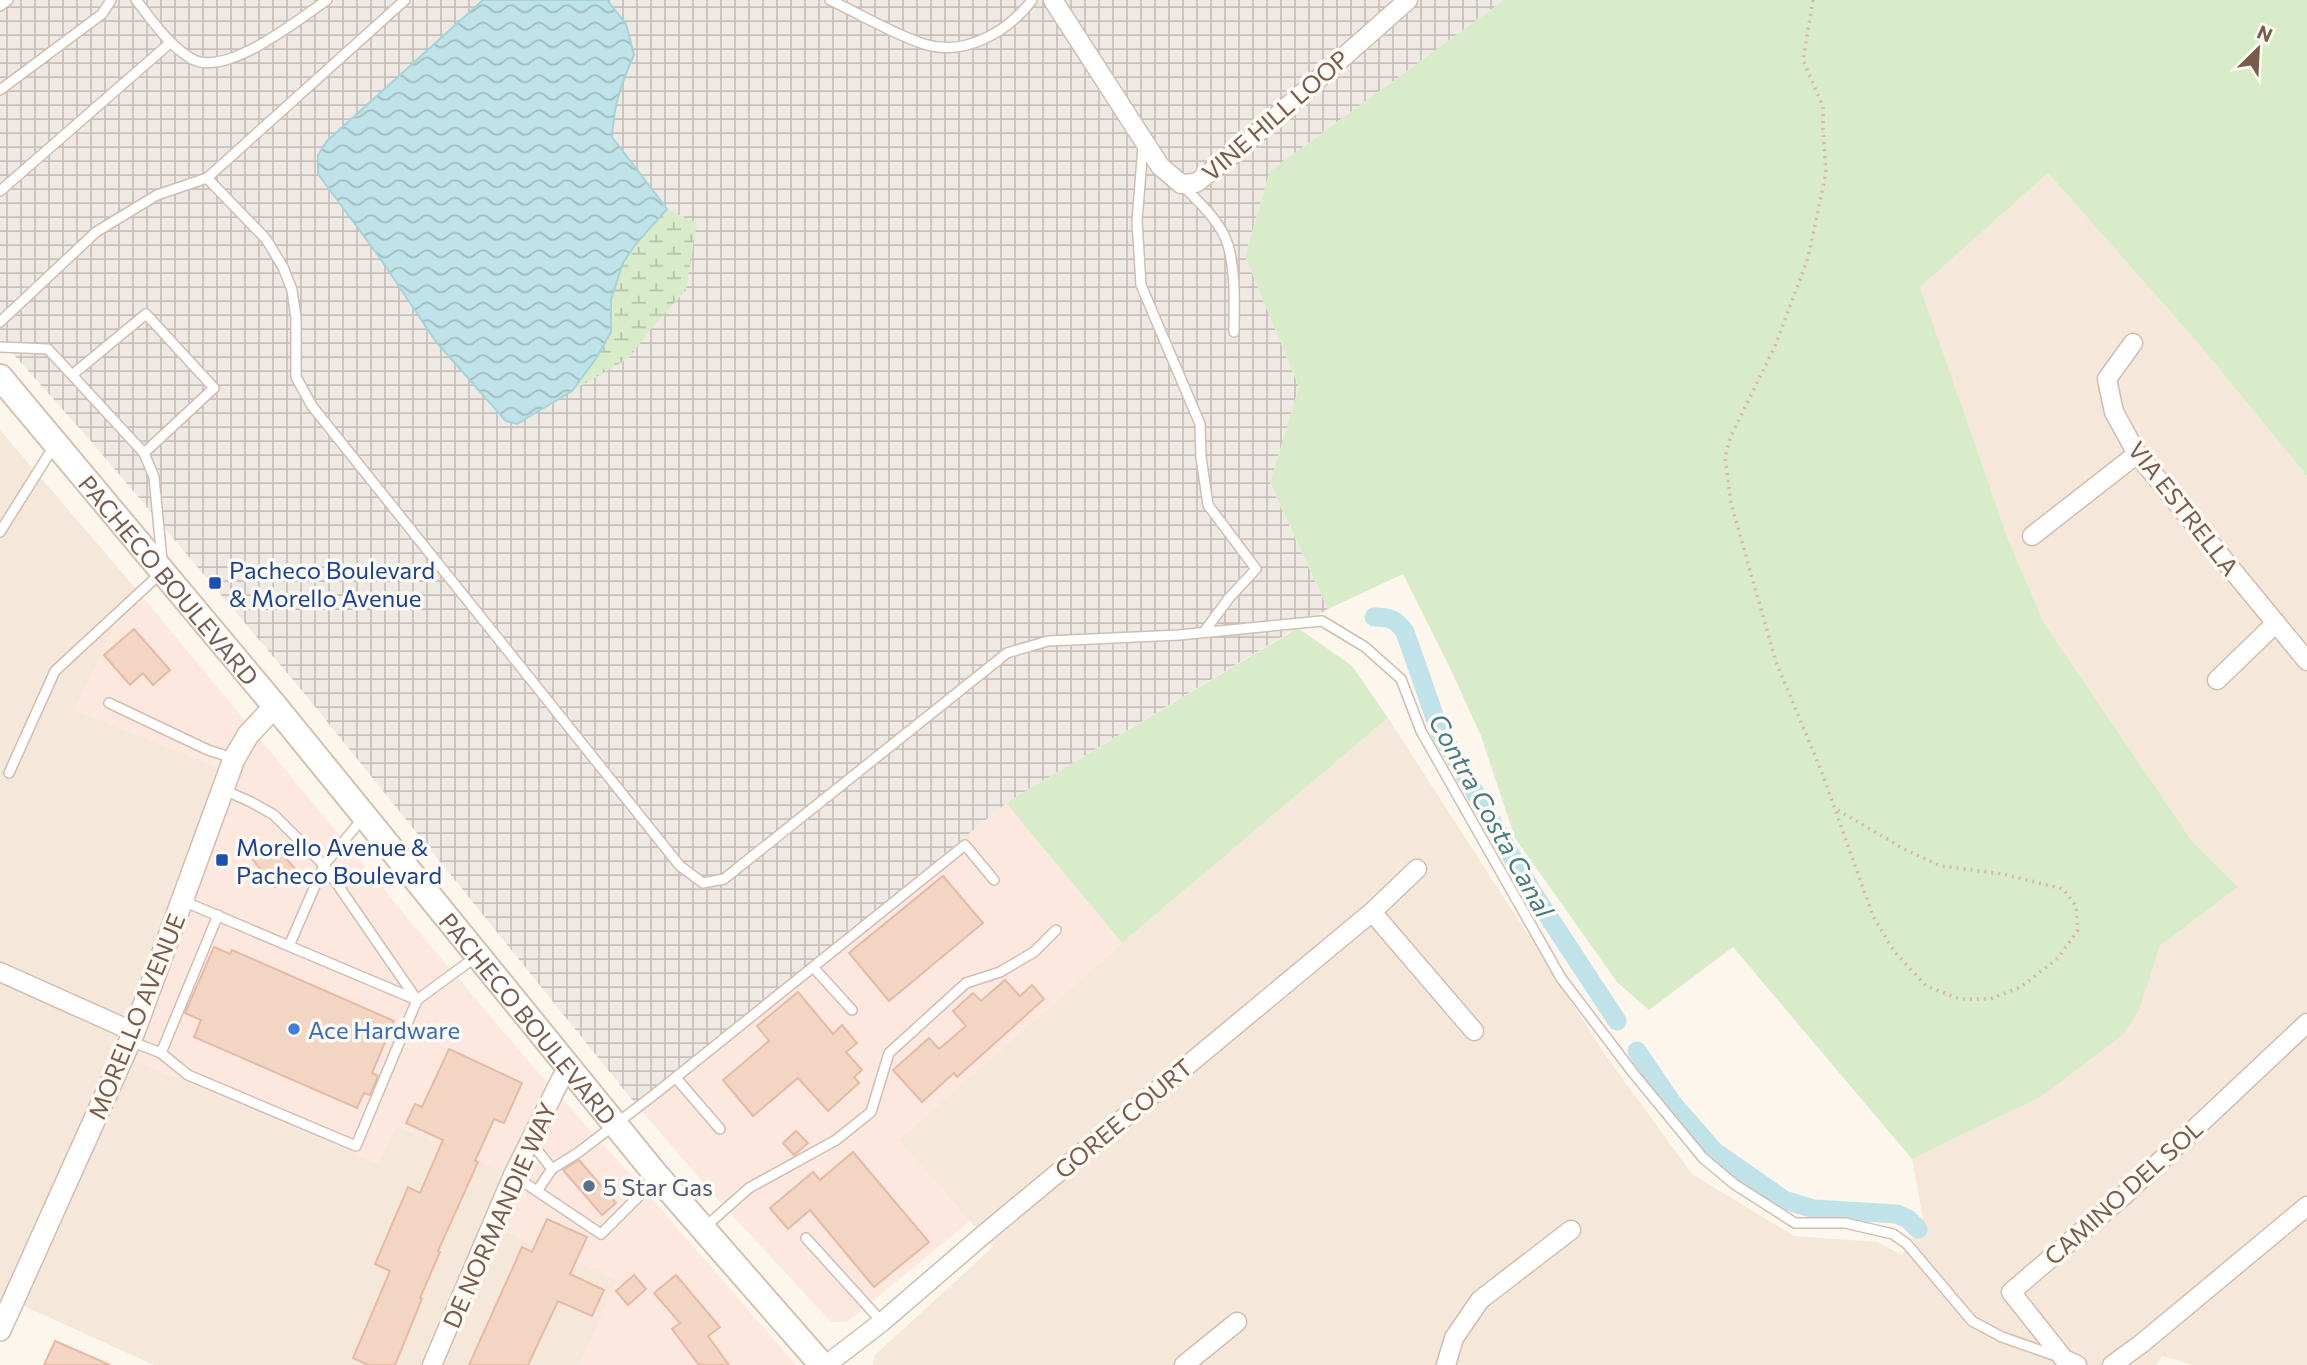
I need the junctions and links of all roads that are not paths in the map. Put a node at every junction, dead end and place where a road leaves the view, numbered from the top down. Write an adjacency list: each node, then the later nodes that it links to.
1 (8, 0): 10 (lane)
2 (111, 0): 12 (lane)
3 (136, 0): 11 (lane)
4 (327, 0): 11 (lane)
5 (405, 0): 14 (lane)
6 (830, 0): 7 (lane)
7 (1032, 0)
8 (1053, 0): 13 (street, VINE HILL LOOP)
9 (1408, 0): 15 (street, VINE HILL LOOP)
10 (0, 6)
11 (170, 43): 16 (lane)
12 (0, 89)
13 (1143, 141): 15 (street, VINE HILL LOOP); 30 (lane)
14 (207, 177): 17 (lane); 30 (lane)
15 (1181, 184): 18 (lane)
16 (0, 191)
17 (0, 322)
18 (1234, 332)
19 (2133, 343): 25 (street, VIA ESTRELLA)
20 (0, 347): 21 (lane)
21 (72, 375): 24 (lane); 24 (lane)
22 (0, 377): 23 (main road, PACHECO BOULEVARD)
23 (55, 445): 26 (lane); 28 (main road, PACHECO BOULEVARD)
24 (144, 453): 28 (lane)
25 (2137, 454): 27 (street); 29 (street, VIA ESTRELLA)
26 (0, 532)
27 (2032, 537)
28 (163, 571): 34 (main road, PACHECO BOULEVARD); 36 (lane)
29 (2276, 623): 31 (street, VIA ESTRELLA); 32 (street)
30 (1204, 632): 72 (lane)
31 (2307, 661)
32 (2217, 680)
33 (109, 703): 35 (lane)
34 (275, 706): 35 (street, MORELLO AVENUE); 38 (main road, PACHECO BOULEVARD)
35 (234, 759): 37 (street, MORELLO AVENUE)
36 (9, 773)
37 (223, 790): 39 (lane); 42 (street, MORELLO AVENUE)
38 (364, 817): 39 (lane); 47 (main road, PACHECO BOULEVARD)
39 (324, 864): 46 (lane); 50 (lane)
40 (1417, 869): 43 (street, GOREE COURT)
41 (994, 880): 48 (lane)
42 (183, 901): 44 (lane); 54 (street, MORELLO AVENUE)
43 (1372, 912): 53 (street); 69 (street, GOREE COURT)
44 (218, 915): 46 (lane); 55 (lane)
45 (1056, 930): 66 (lane)
46 (289, 946): 50 (lane)
47 (478, 954): 50 (lane); 56 (main road, PACHECO BOULEVARD)
48 (813, 967): 51 (lane); 57 (lane)
49 (0, 972): 54 (street)
50 (417, 1000): 55 (lane)
51 (852, 1010)
52 (2307, 1023): 72 (street, CAMINO DEL SOL)
53 (1474, 1031)
54 (132, 1036): 55 (lane); 71 (street, MORELLO AVENUE)
55 (161, 1053)
56 (568, 1065): 58 (main road, PACHECO BOULEVARD); 60 (street, DE NORMANDIE WAY)
57 (676, 1078): 58 (lane); 59 (lane)
58 (614, 1124): 61 (lane); 63 (main road, PACHECO BOULEVARD)
59 (720, 1129)
60 (530, 1141): 61 (lane); 62 (street, DE NORMANDIE WAY)
61 (552, 1169): 64 (lane)
62 (513, 1175): 64 (lane); 73 (street, DE NORMANDIE WAY)
63 (658, 1177): 64 (lane); 66 (main road, PACHECO BOULEVARD)
64 (537, 1191)
65 (2307, 1206): 77 (street)
66 (702, 1229): 74 (main road, PACHECO BOULEVARD)
67 (1571, 1230): 76 (street)
68 (806, 1238): 69 (lane)
69 (882, 1322): 74 (street, GOREE COURT)
70 (1237, 1322): 75 (street)
71 (0, 1329)
72 (2070, 1362)
73 (432, 1365)
74 (824, 1365)
75 (1184, 1365)
76 (1446, 1365)
77 (2112, 1365)

